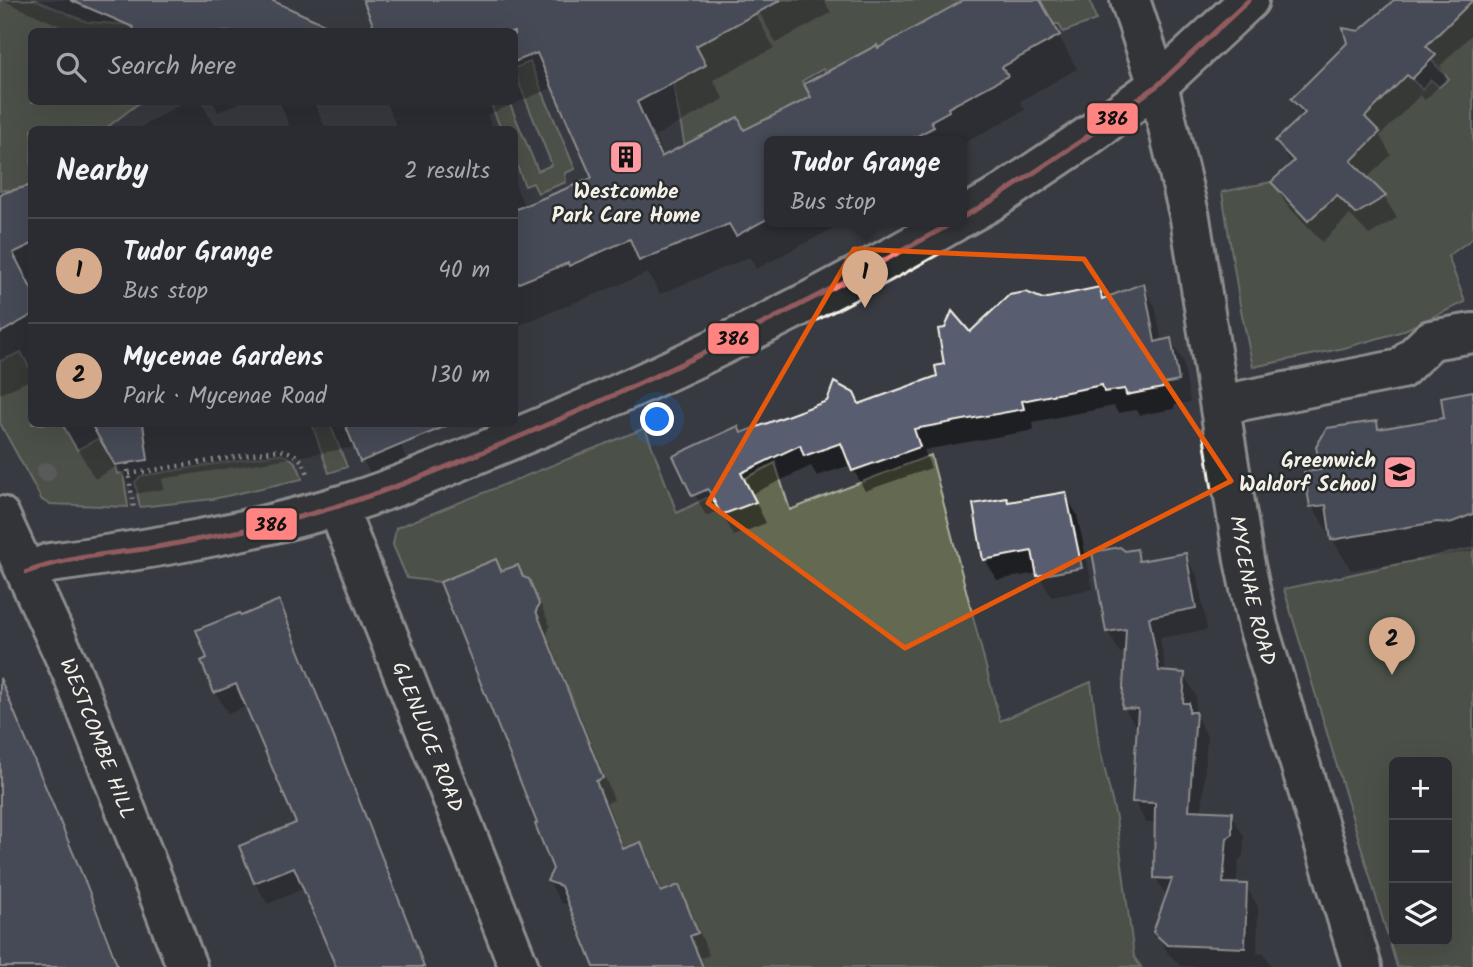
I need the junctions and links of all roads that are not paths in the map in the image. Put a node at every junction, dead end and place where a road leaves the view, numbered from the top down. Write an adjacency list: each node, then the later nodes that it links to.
1 (1130, 0): 3 (street, MYCENAE ROAD)
2 (1249, 0): 3 (street)
3 (1158, 85): 4 (street); 7 (street, MYCENAE ROAD)
4 (967, 214)
5 (945, 227): 8 (street)
6 (1473, 332): 7 (street)
7 (1220, 405): 13 (street, MYCENAE ROAD)
8 (323, 494): 10 (street); 12 (street, GLENLUCE ROAD)
9 (0, 516): 10 (street, WESTCOMBE HILL)
10 (27, 572): 11 (street, WESTCOMBE HILL)
11 (187, 967)
12 (519, 967)
13 (1362, 967)

